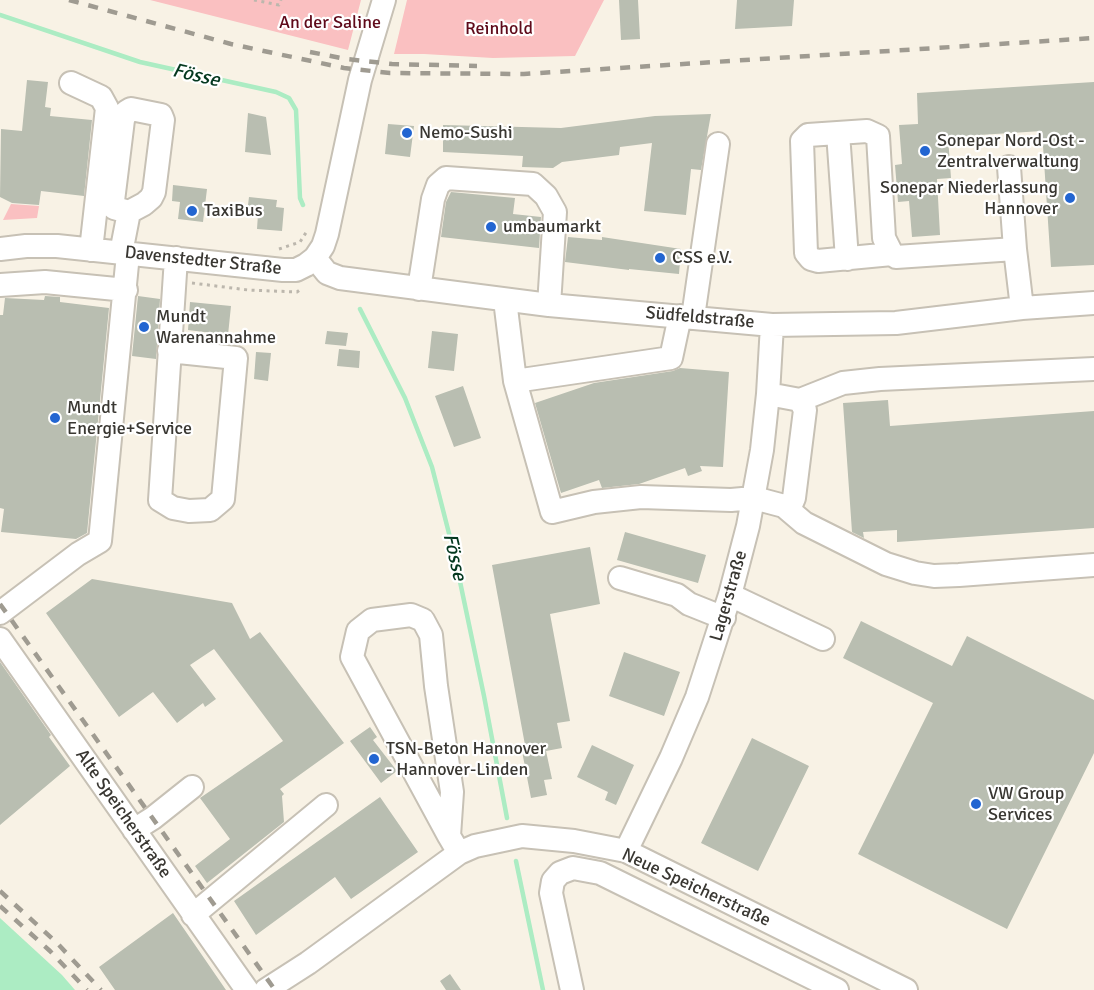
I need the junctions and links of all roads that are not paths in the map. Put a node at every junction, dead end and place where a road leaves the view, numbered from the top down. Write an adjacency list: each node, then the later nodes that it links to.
1 (384, 0): 10 (street)
2 (71, 83): 9 (street)
3 (838, 133): 12 (street); 14 (street); 14 (street)
4 (718, 144): 22 (street)
5 (1009, 167): 8 (street)
6 (129, 212): 11 (street)
7 (0, 249): 9 (street, Davenstedter Straße)
8 (1015, 249): 12 (street); 21 (street)
9 (91, 250): 11 (street, Davenstedter Straße)
10 (307, 250): 13 (street, Davenstedter Straße); 16 (street, Südfeldstraße)
11 (125, 253): 13 (street, Davenstedter Straße); 17 (street)
12 (892, 254): 14 (street)
13 (176, 258): 24 (street)
14 (847, 258)
15 (0, 285): 17 (street)
16 (419, 289): 18 (street, Südfeldstraße); 20 (street)
17 (126, 290): 34 (street)
18 (505, 300): 20 (street, Südfeldstraße); 26 (street)
19 (1094, 303): 21 (street, Südfeldstraße)
20 (549, 305): 22 (street, Südfeldstraße)
21 (1022, 308): 23 (street, Südfeldstraße)
22 (686, 317): 23 (street, Südfeldstraße); 26 (street)
23 (772, 325): 27 (street, Lagerstraße)
24 (170, 351): 24 (street)
25 (1094, 369): 28 (street)
26 (515, 381): 29 (street)
27 (768, 394): 28 (street); 29 (street, Lagerstraße)
28 (800, 400): 30 (street)
29 (754, 498): 30 (street); 33 (street, Lagerstraße)
30 (784, 506): 31 (street)
31 (1094, 565)
32 (620, 578): 35 (street)
33 (730, 595): 35 (street, Lagerstraße); 37 (street)
34 (0, 613)
35 (724, 618): 42 (street, Lagerstraße)
36 (0, 639): 40 (street, Alte Speicherstraße)
37 (823, 639)
38 (192, 787): 40 (street)
39 (326, 805): 43 (street)
40 (134, 830): 43 (street, Alte Speicherstraße)
41 (454, 845): 41 (street); 42 (street, Neue Speicherstraße); 45 (street, Neue Speicherstraße)
42 (626, 851): 48 (street, Neue Speicherstraße)
43 (193, 915): 44 (street, Alte Speicherstraße)
44 (246, 990)
45 (266, 990)
46 (572, 990): 47 (street)
47 (837, 990)
48 (906, 990)

